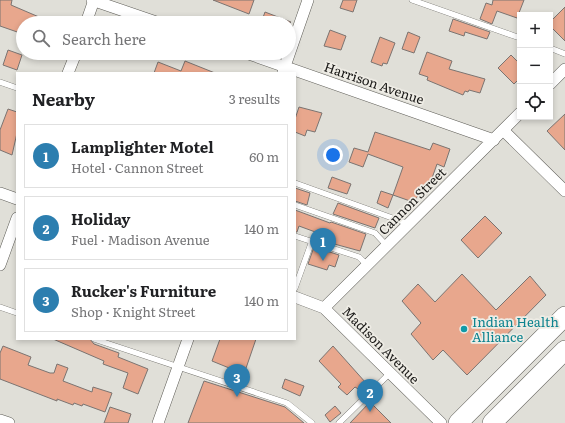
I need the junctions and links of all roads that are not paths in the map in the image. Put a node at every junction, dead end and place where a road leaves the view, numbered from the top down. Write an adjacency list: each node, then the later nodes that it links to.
1 (93, 0): 4 (street); 5 (street)
2 (308, 0): 6 (street)
3 (412, 0): 7 (lane)
4 (88, 16)
5 (139, 16)
6 (296, 35)
7 (517, 37)
8 (553, 49): 9 (lane)
9 (565, 54)
10 (73, 60): 15 (street)
11 (262, 60): 14 (street, Harrison Avenue)
12 (287, 60): 14 (street)
13 (565, 69): 17 (street)
14 (284, 70)
15 (68, 72)
16 (296, 74): 22 (street, Harrison Avenue)
17 (553, 81)
18 (0, 82): 19 (lane)
19 (16, 88)
20 (517, 116): 21 (street, Cannon Street)
21 (503, 130): 22 (street, Cannon Street); 24 (street)
22 (494, 140): 29 (street, Cannon Street)
23 (296, 183): 29 (lane)
24 (565, 191)
25 (0, 194): 26 (street)
26 (16, 199)
27 (296, 205): 32 (lane)
28 (16, 221): 33 (street)
29 (409, 224): 32 (street, Cannon Street)
30 (296, 236): 31 (lane)
31 (312, 241): 34 (lane); 35 (lane)
32 (387, 246): 34 (street, Cannon Street)
33 (0, 265)
34 (367, 265): 38 (street, Cannon Street)
35 (296, 285)
36 (296, 297): 38 (street, Madison Avenue)
37 (0, 307): 39 (lane)
38 (324, 308): 45 (street, Madison Avenue)
39 (16, 313)
40 (565, 316): 52 (highway)
41 (97, 340): 44 (lane)
42 (188, 340): 44 (street)
43 (565, 350): 53 (highway)
44 (178, 368): 48 (street); 49 (lane)
45 (390, 373): 50 (lane); 51 (street, Madison Avenue)
46 (0, 420): 47 (street)
47 (9, 423)
48 (158, 423)
49 (312, 423)
50 (339, 423)
51 (441, 423)
52 (458, 423)
53 (492, 423)

